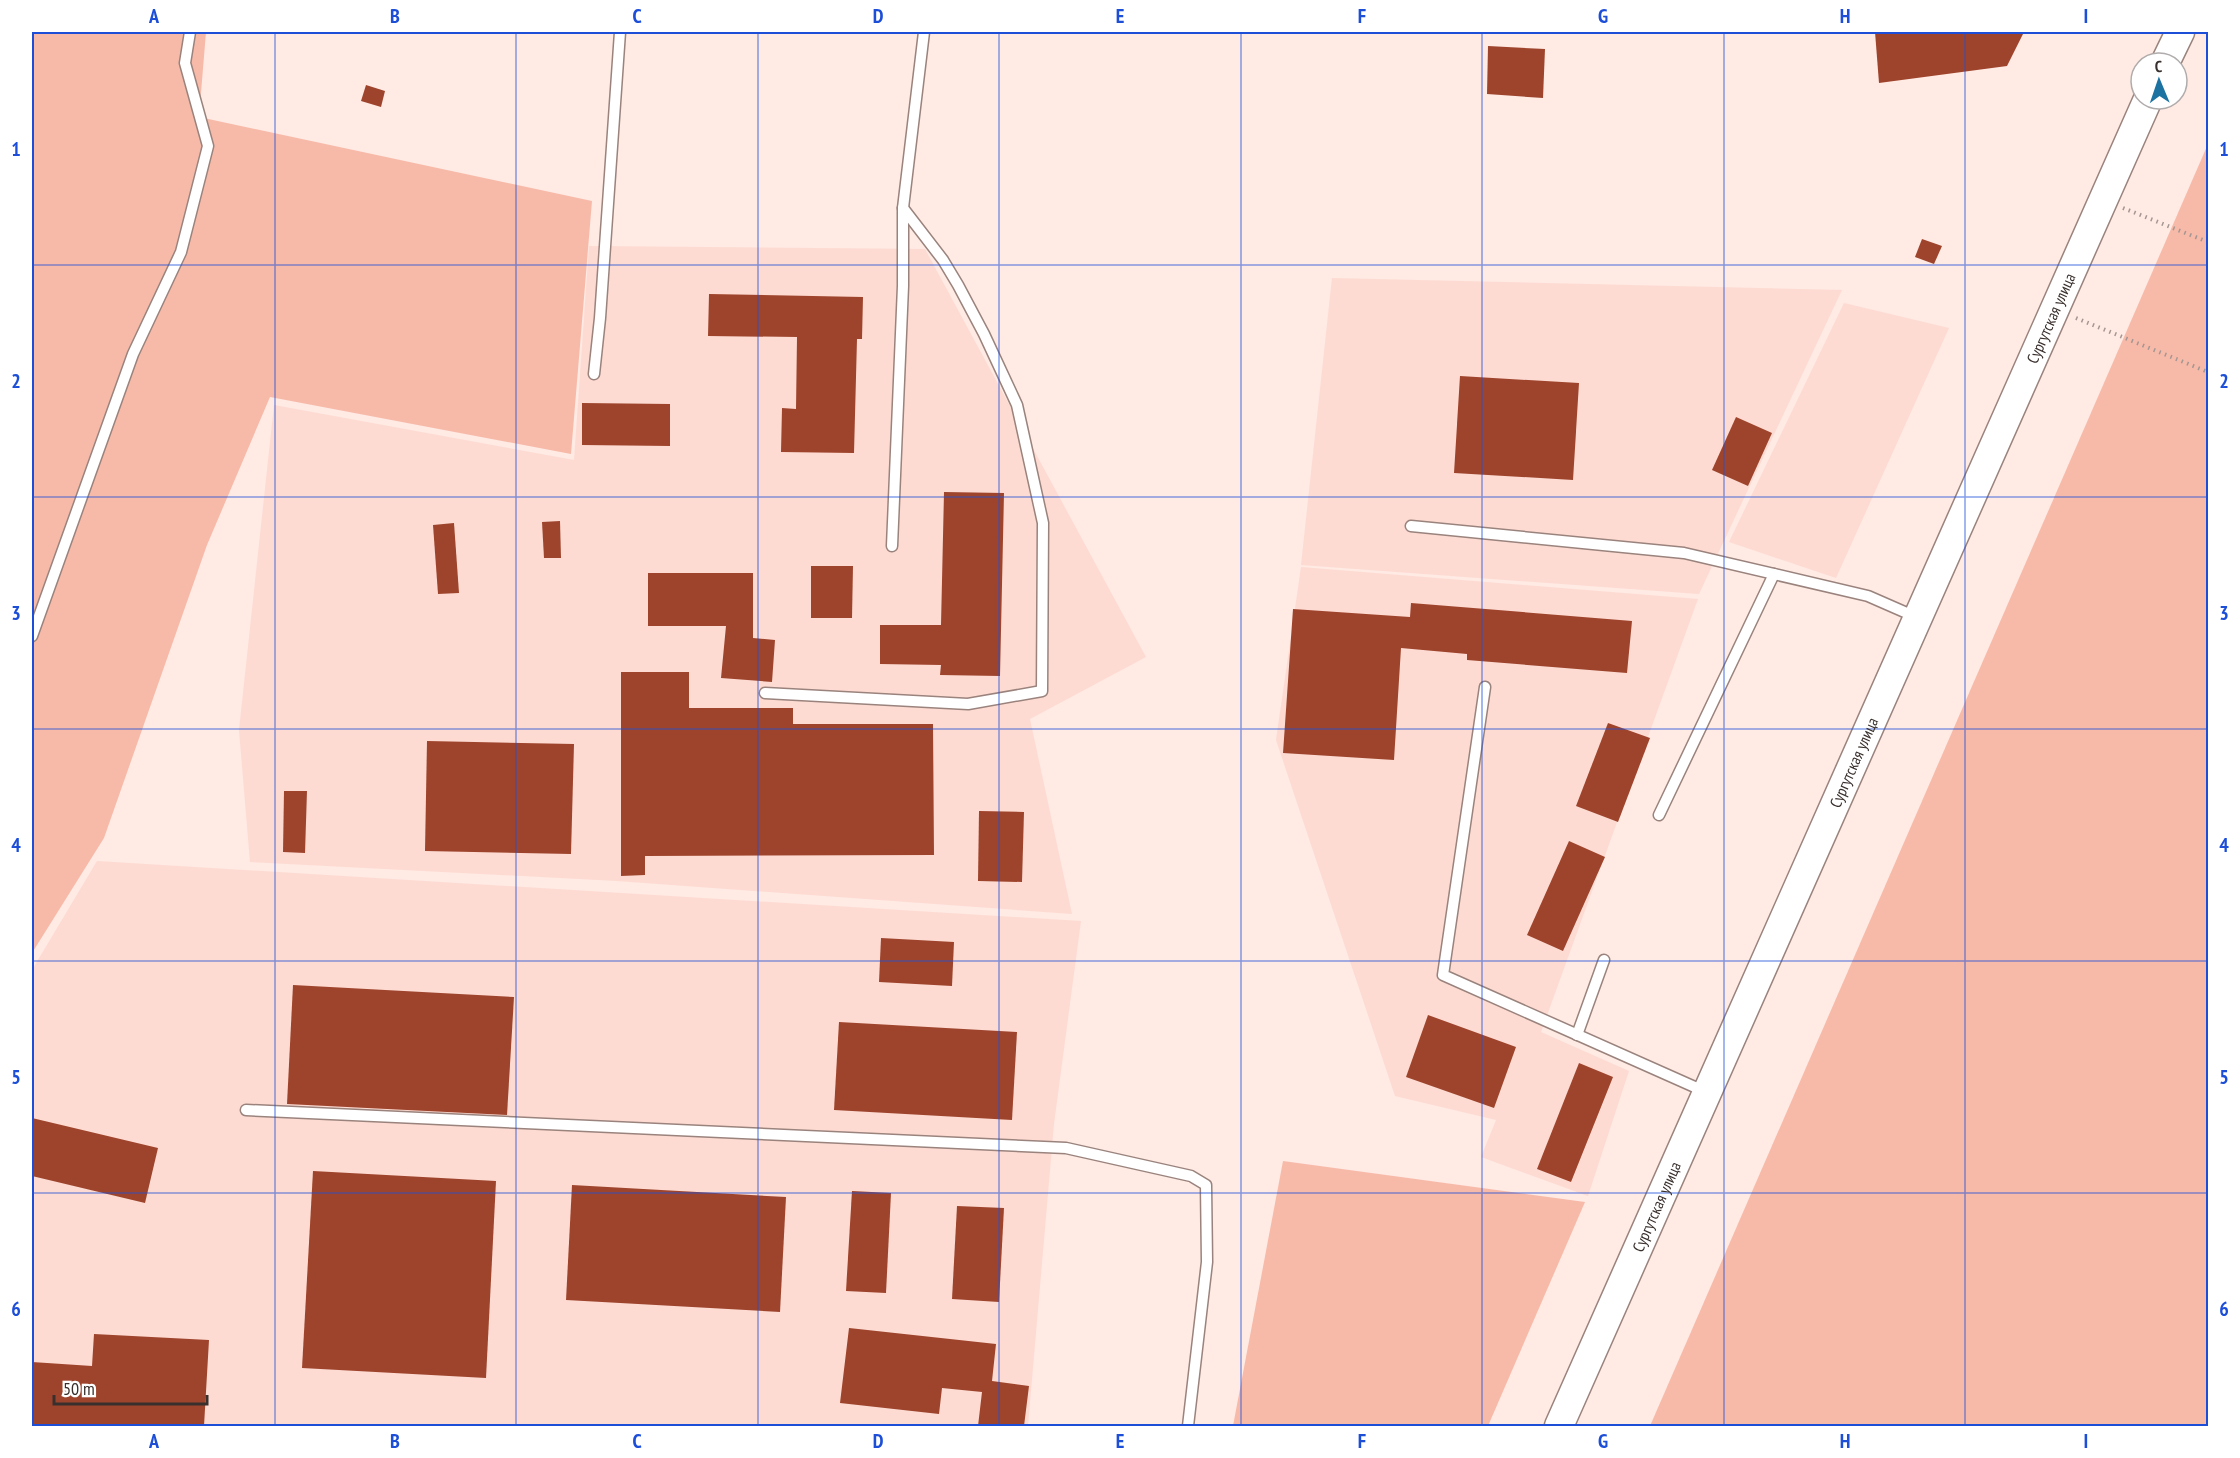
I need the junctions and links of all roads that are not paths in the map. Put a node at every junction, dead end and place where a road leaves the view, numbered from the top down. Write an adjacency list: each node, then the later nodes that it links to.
1 (190, 32): 13 (lane)
2 (620, 32): 8 (lane)
3 (924, 32): 7 (lane)
4 (2180, 32): 5 (street)
5 (2171, 51)
6 (2143, 111): 12 (street, Сургутская улица)
7 (903, 208): 10 (lane); 15 (lane)
8 (594, 374)
9 (1411, 526): 11 (lane)
10 (891, 546)
11 (1774, 574): 12 (lane); 16 (lane)
12 (1918, 618): 19 (street, Сургутская улица)
13 (32, 636)
14 (1485, 687): 18 (lane)
15 (765, 693)
16 (1659, 815)
17 (1604, 960): 18 (lane)
18 (1577, 1035): 19 (lane)
19 (1707, 1092): 22 (street, Сургутская улица)
20 (246, 1110): 21 (lane)
21 (1188, 1426)
22 (1560, 1426)

